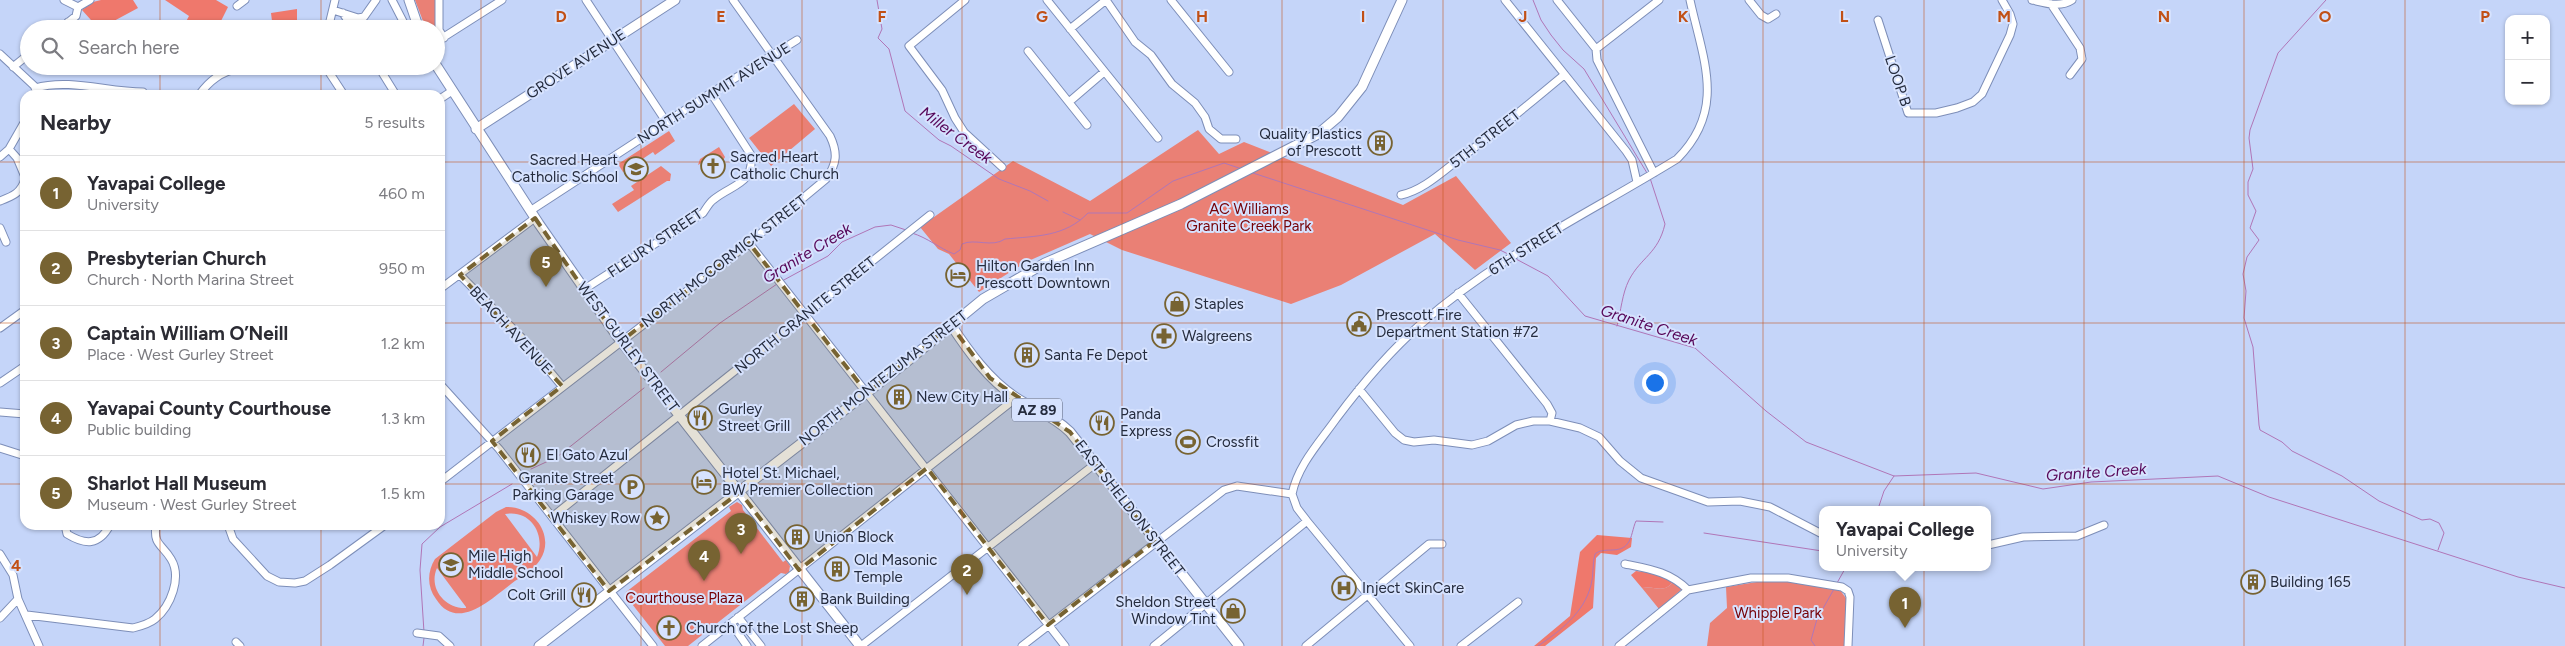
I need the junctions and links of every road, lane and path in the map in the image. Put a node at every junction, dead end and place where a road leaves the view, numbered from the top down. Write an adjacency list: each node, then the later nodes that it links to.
1 (64, 0): 28 (street)
2 (90, 0): 28 (street)
3 (245, 0): 27 (street)
4 (335, 0): 29 (street)
5 (376, 0): 30 (street)
6 (392, 0): 35 (street)
7 (409, 0): 36 (main road)
8 (439, 0): 37 (street)
9 (502, 0): 40 (street)
10 (586, 0): 42 (street)
11 (675, 0): 42 (main road, GROVE AVENUE)
12 (733, 0): 46 (street)
13 (965, 0): 78 (street)
14 (1047, 0): 39 (street)
15 (1106, 0): 39 (street); 74 (street)
16 (1171, 0): 50 (street)
17 (1402, 0): 95 (main road, NORTH MONTEZUMA STREET)
18 (1506, 0): 58 (street)
19 (1557, 0): 43 (street)
20 (1658, 0): 43 (street)
21 (1690, 0): 79 (street, 6TH STREET)
22 (1749, 0): 31 (street)
23 (2002, 0): 38 (street, LOOP B)
24 (2032, 0): 26 (street)
25 (2072, 0): 26 (street)
26 (2051, 4): 52 (street)
27 (238, 6)
28 (78, 7): 32 (street)
29 (333, 10): 30 (street); 33 (street)
30 (343, 13): 34 (street)
31 (1776, 14)
32 (71, 20)
33 (330, 20)
34 (347, 20)
35 (402, 20)
36 (417, 20)
37 (439, 20)
38 (1878, 20)
39 (1070, 29): 49 (street)
40 (445, 37)
41 (797, 40): 46 (street, NORTH SUMMIT AVENUE)
42 (612, 41): 69 (street); 71 (main road, GROVE AVENUE)
43 (1596, 50): 79 (street)
44 (1028, 51): 68 (street)
45 (0, 54): 48 (street)
46 (773, 54): 66 (street, NORTH SUMMIT AVENUE); 88 (street, NORTH MCCORMICK STREET)
47 (20, 61): 48 (street)
48 (13, 67): 51 (street)
49 (1104, 72): 68 (street); 73 (street)
50 (1229, 72)
51 (20, 74)
52 (2070, 74)
53 (21, 75): 59 (street)
54 (218, 75): 62 (street)
55 (331, 75): 63 (street)
56 (384, 75): 64 (street)
57 (442, 75): 65 (main road, WEST GURLEY STREET)
58 (1564, 75): 80 (street); 82 (street, 5TH STREET)
59 (35, 88): 60 (street); 61 (street)
60 (37, 90)
61 (105, 90)
62 (202, 90)
63 (341, 90)
64 (393, 90)
65 (452, 91): 67 (street); 71 (main road, WEST GURLEY STREET)
66 (711, 93): 69 (street, NORTH SUMMIT AVENUE); 91 (street, FLEURY STREET)
67 (445, 96)
68 (1069, 102): 70 (street)
69 (667, 123): 84 (street, NORTH SUMMIT AVENUE)
70 (1086, 125)
71 (476, 129): 84 (main road, WEST GURLEY STREET)
72 (20, 130): 75 (street)
73 (1158, 138)
74 (1236, 139)
75 (9, 149): 76 (street); 77 (street)
76 (0, 157)
77 (20, 166)
78 (1002, 167)
79 (1650, 175): 80 (street, 6TH STREET)
80 (1637, 182): 92 (street, 6TH STREET)
81 (20, 190): 83 (street)
82 (1400, 195)
83 (0, 201)
84 (533, 215): 89 (street, NORTH SUMMIT AVENUE); 91 (main road, WEST GURLEY STREET)
85 (930, 215): 94 (street, NORTH GRANITE STREET)
86 (0, 228): 87 (street)
87 (6, 242)
88 (749, 243): 94 (street); 97 (street, NORTH MCCORMICK STREET)
89 (460, 275): 90 (street, NORTH SUMMIT AVENUE); 100 (street, BEACH AVENUE)
90 (445, 286)
91 (583, 290): 97 (main road, WEST GURLEY STREET)
92 (1458, 293): 102 (street, 6TH STREET); 108 (street)
93 (20, 314): 96 (street)
94 (806, 315): 103 (street); 107 (street, NORTH GRANITE STREET)
95 (951, 325): 103 (main road, NORTH MONTEZUMA STREET); 104 (main road, EAST SHELDON STREET / AZ 89)
96 (0, 328)
97 (620, 340): 100 (street, NORTH MCCORMICK STREET); 107 (main road, WEST GURLEY STREET)
98 (20, 369): 99 (street)
99 (0, 383)
100 (562, 386): 109 (street, NORTH MCCORMICK STREET)
101 (445, 389): 109 (street)
102 (1359, 389): 108 (street); 116 (street, 6TH STREET)
103 (867, 392): 113 (street); 115 (main road, NORTH MONTEZUMA STREET)
104 (1016, 398): 112 (main road, EAST SHELDON STREET / AZ 89); 113 (street)
105 (0, 412): 106 (street)
106 (20, 414)
107 (680, 415): 115 (main road, WEST GURLEY STREET); 117 (street, NORTH GRANITE STREET)
108 (1550, 421): 125 (street)
109 (492, 441): 114 (street, NORTH MCCORMICK STREET); 117 (street)
110 (0, 448): 111 (street)
111 (20, 454)
112 (1095, 464): 126 (main road, EAST SHELDON STREET / AZ 89); 129 (street)
113 (927, 468): 129 (street); 132 (street)
114 (445, 478)
115 (740, 491): 132 (main road, WEST GURLEY STREET); 134 (main road, NORTH MONTEZUMA STREET)
116 (1292, 494): 118 (street); 126 (street)
117 (552, 517): 134 (street)
118 (1307, 521): 135 (street); 138 (street)
119 (2104, 525): 127 (street)
120 (66, 530): 121 (street)
121 (106, 530)
122 (155, 530): 139 (street)
123 (230, 530): 124 (street)
124 (378, 530)
125 (1819, 532)
126 (1156, 541): 138 (main road, EAST SHELDON STREET / AZ 89); 143 (street)
127 (1991, 543)
128 (1442, 544): 135 (street)
129 (988, 547): 143 (street); 152 (street)
130 (0, 554): 136 (street)
131 (1625, 564): 133 (street)
132 (799, 570): 141 (street); 152 (main road, WEST GURLEY STREET)
133 (1688, 590): 160 (street); 161 (street)
134 (610, 591): 147 (main road, NORTH MONTEZUMA STREET); 148 (street)
135 (1368, 595): 157 (street); 158 (street)
136 (18, 598): 139 (street); 140 (street)
137 (1518, 602): 159 (street)
138 (1205, 604): 155 (street); 156 (main road, EAST SHELDON STREET / AZ 89)
139 (27, 615): 145 (street)
140 (0, 618)
141 (738, 618): 142 (street); 151 (street)
142 (731, 623): 149 (street); 150 (street)
143 (1048, 625): 153 (street); 154 (street)
144 (416, 633): 146 (street)
145 (39, 646)
146 (450, 646)
147 (539, 646)
148 (653, 646)
149 (702, 646)
150 (747, 646)
151 (761, 646)
152 (860, 646)
153 (1022, 646)
154 (1065, 646)
155 (1154, 646)
156 (1239, 646)
157 (1306, 646)
158 (1410, 646)
159 (1461, 646)
160 (1619, 646)
161 (1848, 646)

